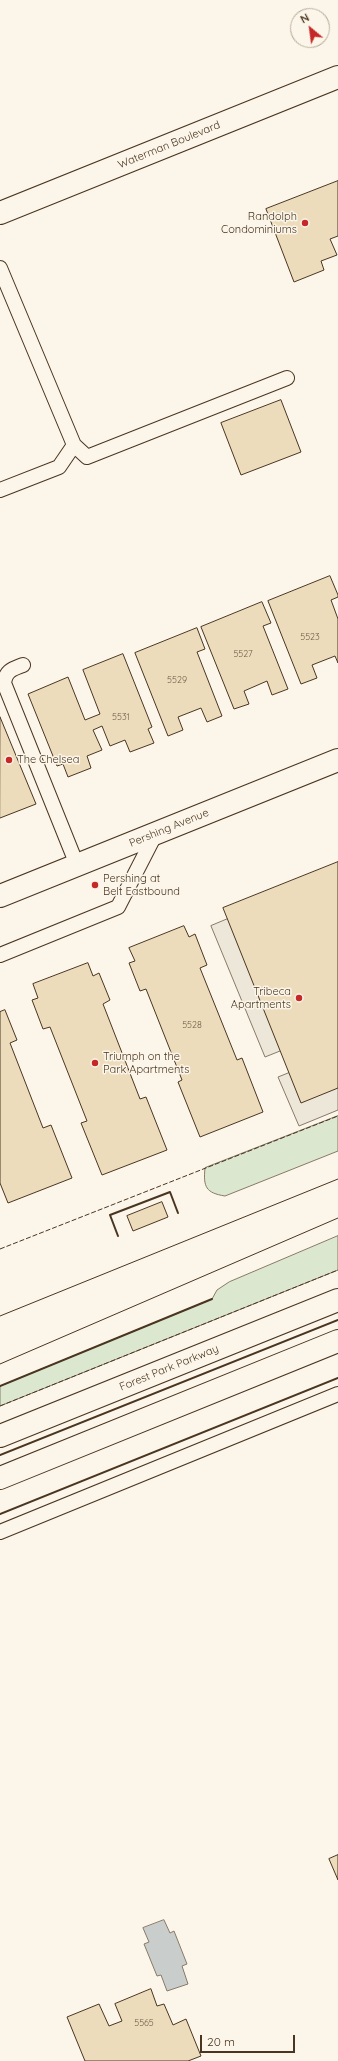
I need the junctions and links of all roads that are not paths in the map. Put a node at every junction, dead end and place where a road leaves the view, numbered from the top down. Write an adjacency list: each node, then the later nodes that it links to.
1 (338, 77): 2 (street, Waterman Boulevard)
2 (0, 213)
3 (0, 268): 5 (lane)
4 (287, 378): 5 (lane)
5 (74, 445): 6 (lane)
6 (0, 490)
7 (23, 665): 10 (lane)
8 (338, 760): 9 (street, Pershing Avenue)
9 (156, 833): 10 (street, Pershing Avenue); 12 (lane)
10 (77, 865): 11 (street, Pershing Avenue)
11 (0, 896)
12 (0, 955)
13 (338, 1300): 16 (street, Forest Park Parkway)
14 (338, 1342): 17 (street)
15 (338, 1394): 18 (lane)
16 (0, 1436)
17 (0, 1478)
18 (0, 1532)

